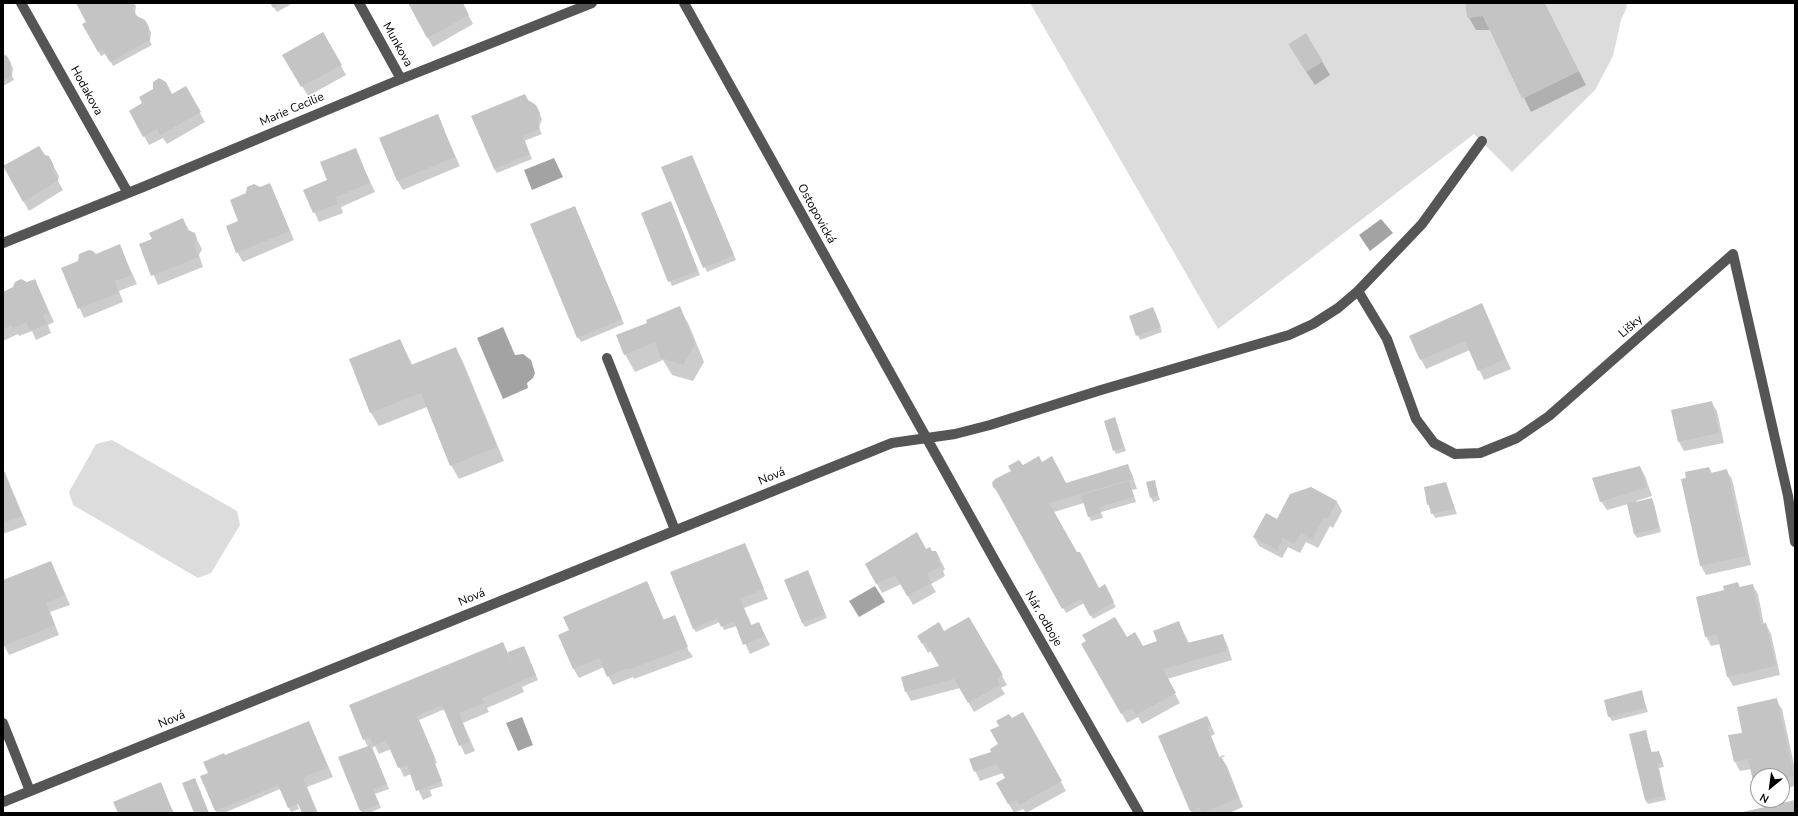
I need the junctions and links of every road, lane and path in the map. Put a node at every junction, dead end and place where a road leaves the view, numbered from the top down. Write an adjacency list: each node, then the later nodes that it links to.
1 (21, 3): 7 (street, Hodakova)
2 (359, 3): 5 (street, Munkova)
3 (592, 3): 5 (street, Marie Cecilie)
4 (684, 3): 11 (street, Ostopovická)
5 (401, 79): 7 (street, Marie Cecilie)
6 (1482, 141): 9 (street, Nová)
7 (128, 193): 8 (street, Marie Cecilie)
8 (3, 243)
9 (1358, 291): 11 (street, Nová); 13 (street, Lišky)
10 (607, 358): 12 (street)
11 (926, 438): 12 (street, Nová); 17 (street, Nár. odboje)
12 (675, 530): 15 (street, Nová)
13 (1795, 542)
14 (3, 722): 15 (street)
15 (30, 791): 16 (street, Nová)
16 (3, 802)
17 (1139, 813)

